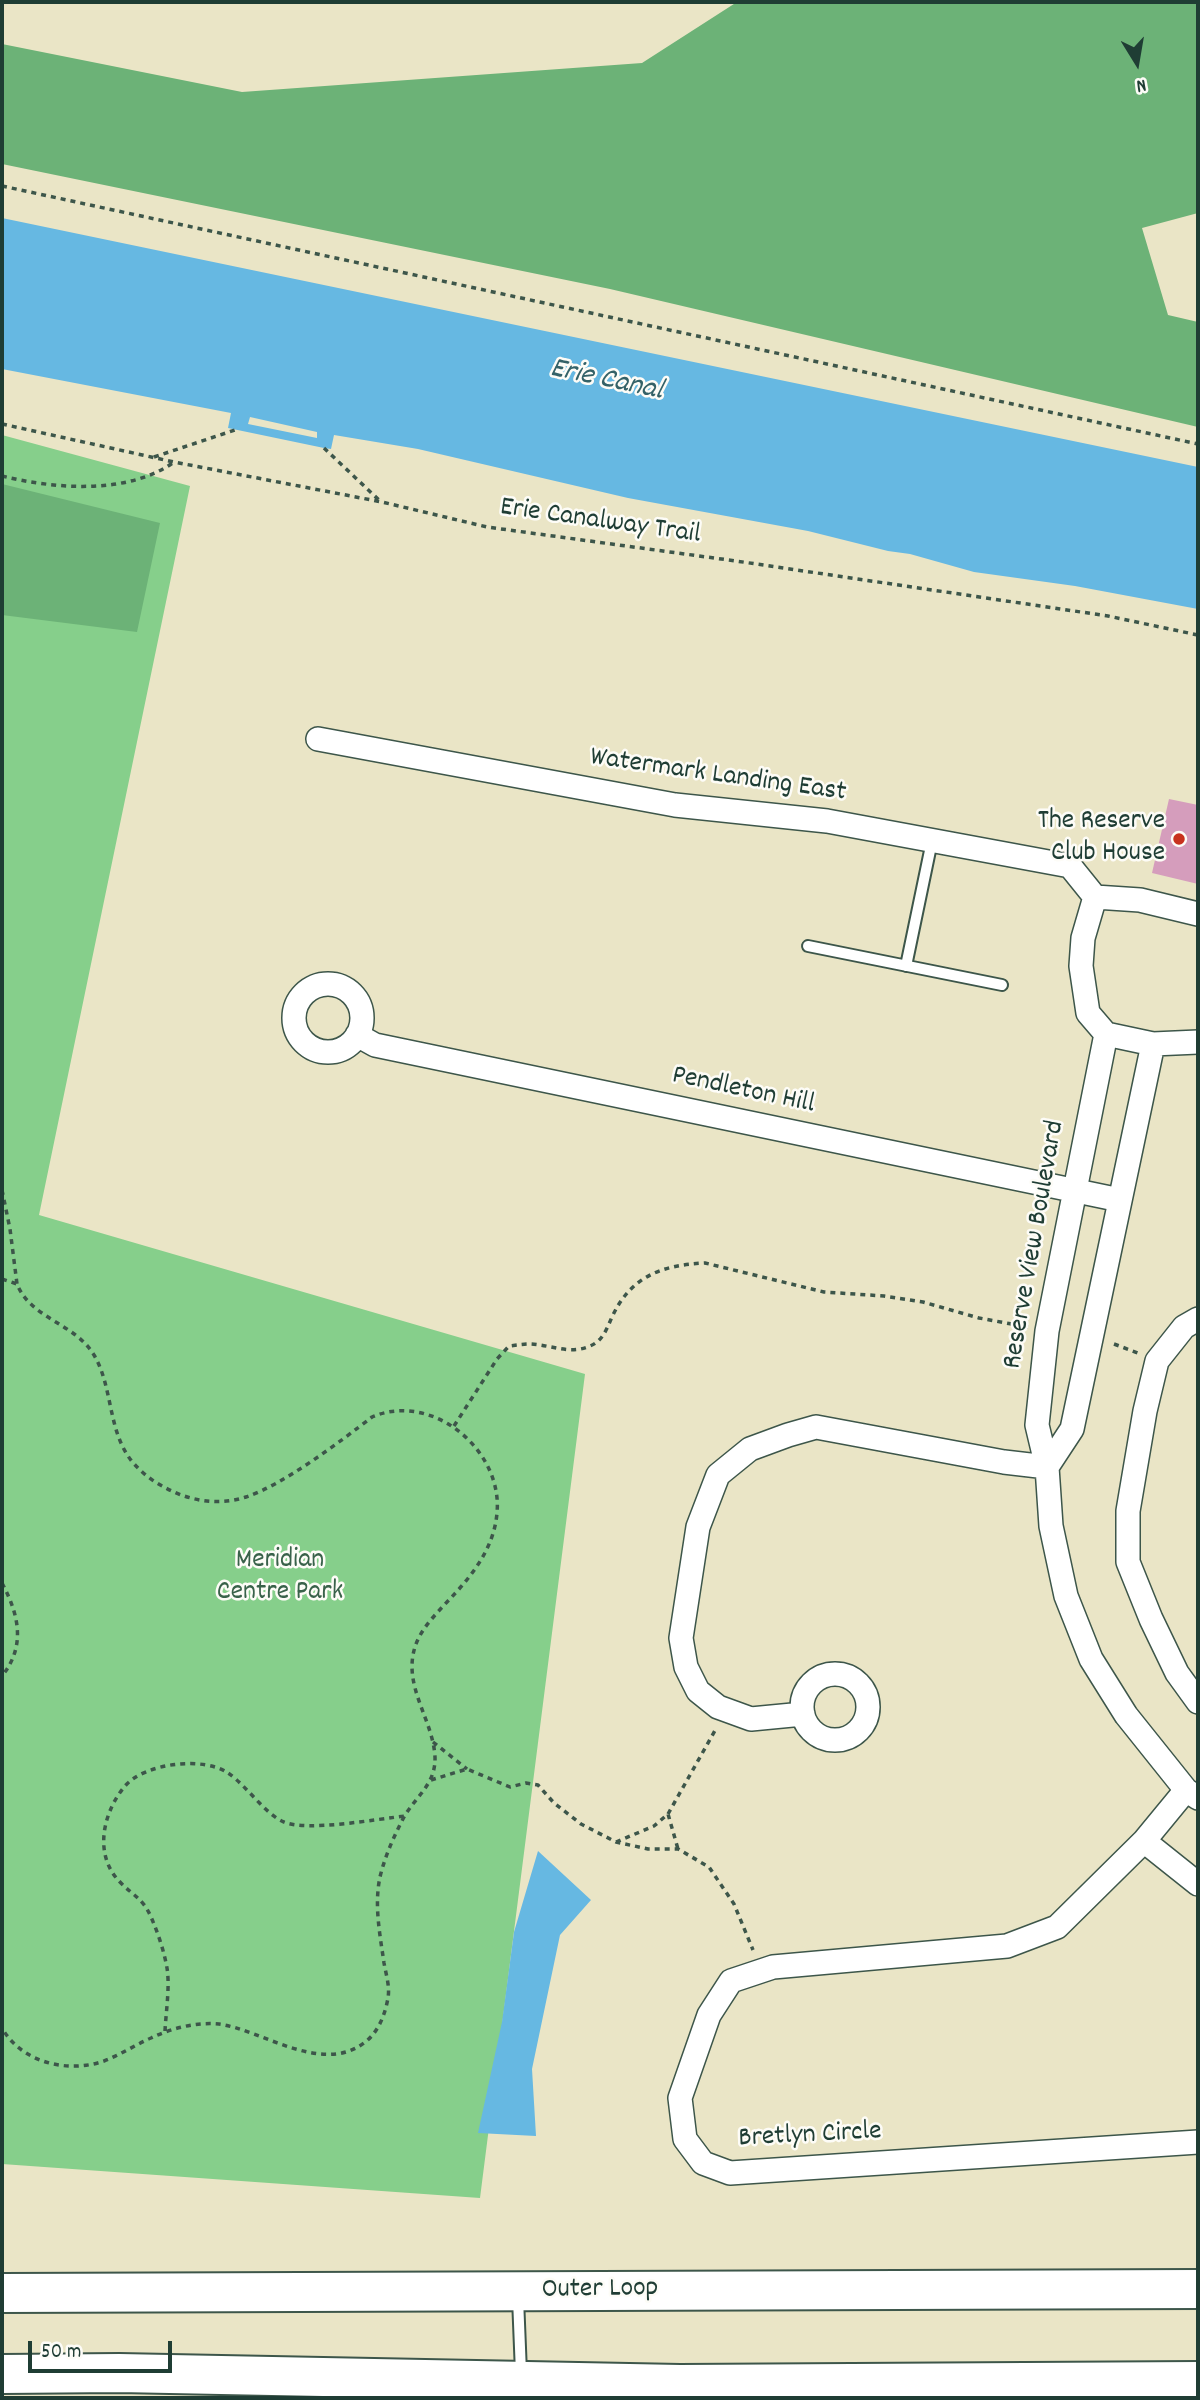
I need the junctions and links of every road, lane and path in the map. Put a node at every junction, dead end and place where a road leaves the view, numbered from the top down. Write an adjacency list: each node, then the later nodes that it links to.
1 (2, 186): 4 (path)
2 (2, 424): 6 (path, Erie Canalway Trail)
3 (235, 430): 6 (path)
4 (1198, 444)
5 (324, 448): 9 (path)
6 (153, 458): 7 (path, Erie Canalway Trail)
7 (174, 462): 8 (path); 9 (path, Erie Canalway Trail)
8 (2, 476)
9 (382, 502): 10 (path, Erie Canalway Trail)
10 (1198, 635)
11 (318, 739): 12 (street, Watermark Landing East)
12 (932, 841): 13 (street, Watermark Landing East); 16 (lane)
13 (1095, 897): 14 (street); 18 (street)
14 (1198, 914)
15 (808, 946): 16 (lane)
16 (906, 966): 17 (lane)
17 (1002, 985)
18 (1106, 1034): 21 (street); 23 (street, Reserve View Boulevard)
19 (357, 1035): 23 (street, Pendleton Hill)
20 (1198, 1042): 21 (street)
21 (1153, 1044): 24 (street)
22 (2, 1190): 26 (path)
23 (1074, 1191): 24 (street, Pendleton Hill); 32 (street, Reserve View Boulevard)
24 (1120, 1200): 32 (street)
25 (2, 1279): 26 (path)
26 (17, 1284): 31 (path)
27 (1198, 1319): 35 (street)
28 (1030, 1328): 31 (path)
29 (1114, 1344): 30 (path)
30 (1147, 1356)
31 (454, 1426): 38 (path)
32 (1047, 1467): 36 (street); 41 (street, Reserve View Boulevard)
33 (2, 1583): 34 (path)
34 (2, 1676)
35 (1198, 1702)
36 (727, 1710): 37 (street); 42 (path)
37 (803, 1714)
38 (432, 1742): 39 (path); 40 (path)
39 (467, 1769): 40 (path); 45 (path)
40 (431, 1780): 43 (path)
41 (1192, 1795): 44 (street, Bretlyn Circle)
42 (668, 1814): 45 (path); 46 (path)
43 (405, 1816): 50 (path); 50 (path)
44 (1144, 1841): 47 (street); 51 (street, Bretlyn Circle)
45 (616, 1842): 46 (path)
46 (678, 1849): 48 (path)
47 (1198, 1884)
48 (753, 1950)
49 (2, 2028): 50 (path)
50 (165, 2031)
51 (1198, 2142)
52 (1198, 2278): 53 (highway)
53 (1132, 2289): 54 (highway, Outer Loop); 55 (highway, Outer Loop)
54 (1198, 2289)
55 (518, 2292): 56 (highway, Outer Loop); 58 (lane)
56 (2, 2293)
57 (2, 2374): 58 (highway)
58 (522, 2380): 60 (highway)
59 (1198, 2381): 60 (highway)
60 (680, 2384): 61 (highway)
61 (841, 2398)

